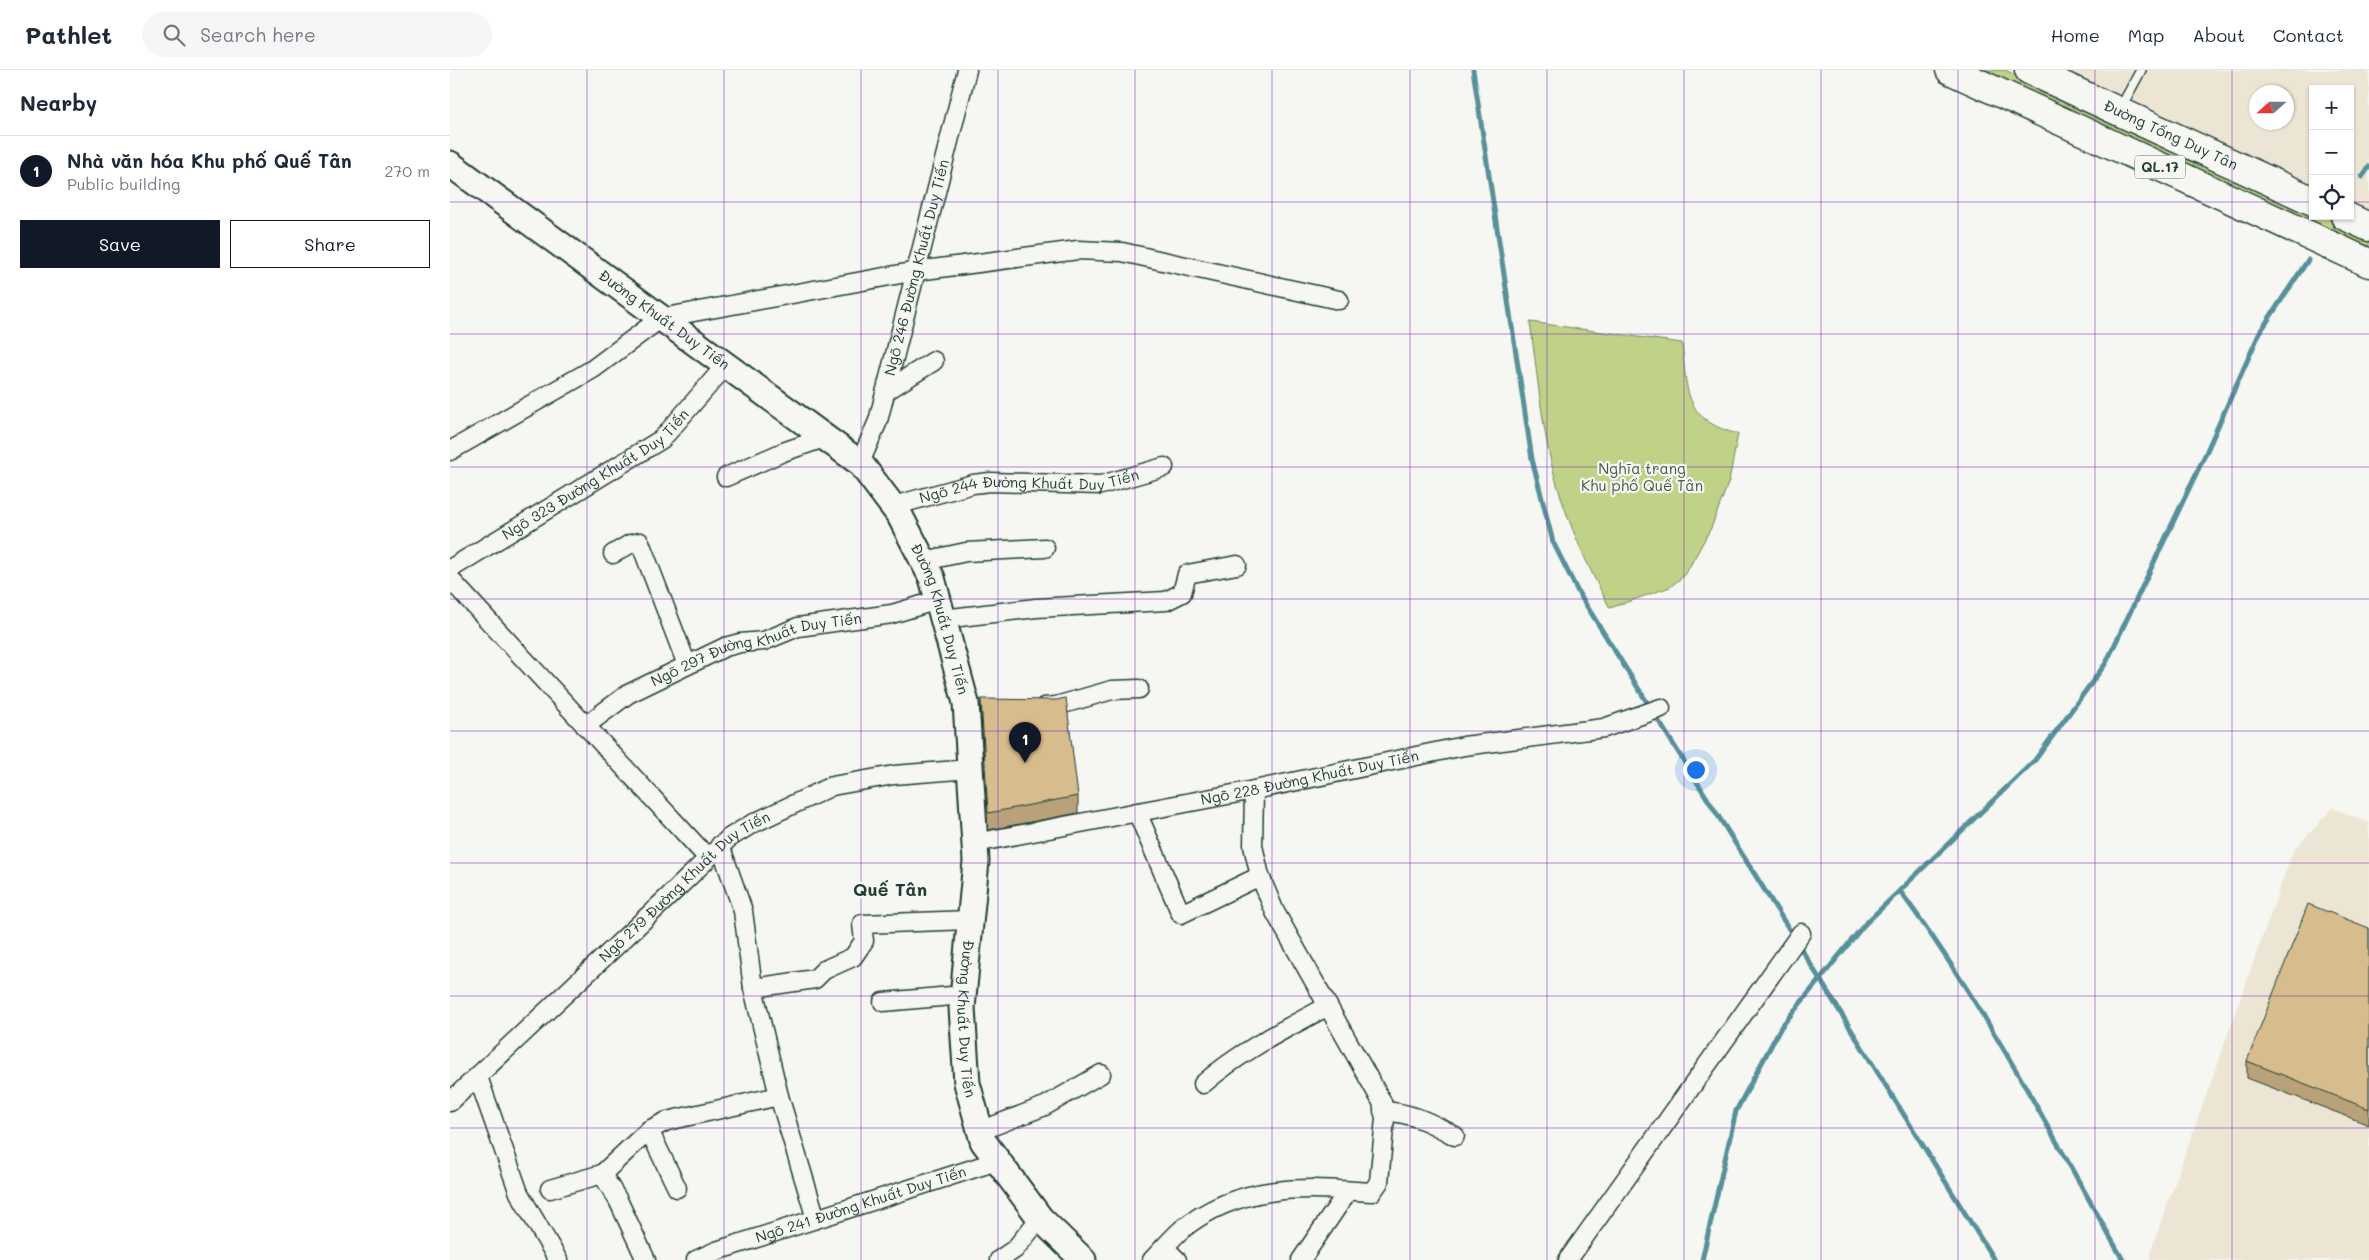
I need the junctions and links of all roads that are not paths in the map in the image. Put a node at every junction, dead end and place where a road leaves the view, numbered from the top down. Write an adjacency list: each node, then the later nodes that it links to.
1 (966, 70): 11 (street, Ngõ 246 Đường Khuất Duy Tiến)
2 (1950, 70): 10 (highway, QL.17)
3 (2029, 70): 5 (highway, Đường Tống Duy Tân / QL.17)
4 (2141, 70): 5 (lane)
5 (2118, 111): 7 (highway, Đường Tống Duy Tân / QL.17)
6 (450, 164): 13 (main road, Đường Khuất Duy Tiến)
7 (2309, 199)
8 (2354, 220): 9 (highway)
9 (2369, 227)
10 (2369, 263)
11 (917, 271): 12 (street); 13 (street); 16 (street, Ngõ 246 Đường Khuất Duy Tiến)
12 (1339, 300)
13 (661, 318): 15 (main road, Đường Khuất Duy Tiến); 18 (street)
14 (934, 361): 16 (street)
15 (726, 365): 17 (main road, Đường Khuất Duy Tiến); 27 (street, Ngõ 323 Đường Khuất Duy Tiến)
16 (886, 391): 19 (street, Ngõ 246 Đường Khuất Duy Tiến)
17 (824, 438): 19 (main road, Đường Khuất Duy Tiến); 21 (street)
18 (450, 451)
19 (860, 463): 22 (main road, Đường Khuất Duy Tiến)
20 (1164, 467): 22 (street, Ngõ 244 Đường Khuất Duy Tiến)
21 (726, 477)
22 (893, 506): 25 (main road, Đường Khuất Duy Tiến)
23 (1045, 548): 25 (street)
24 (613, 554): 30 (street)
25 (924, 561): 29 (main road, Đường Khuất Duy Tiến)
26 (1237, 565): 29 (street, Ngõ 297 Đường Khuất Duy Tiến)
27 (450, 569)
28 (450, 579): 34 (street)
29 (941, 610): 30 (street, Ngõ 297 Đường Khuất Duy Tiến); 35 (main road, Đường Khuất Duy Tiến)
30 (687, 665): 34 (street, Ngõ 297 Đường Khuất Duy Tiến)
31 (1139, 689): 32 (street)
32 (1023, 706)
33 (1654, 711): 36 (street, Ngõ 228 Đường Khuất Duy Tiến)
34 (586, 726): 40 (street)
35 (970, 769): 38 (main road, Đường Khuất Duy Tiến); 39 (street, Ngõ 279 Đường Khuất Duy Tiến)
36 (1254, 790): 37 (street, Ngõ 228 Đường Khuất Duy Tiến); 41 (street)
37 (1137, 812): 38 (street, Ngõ 228 Đường Khuất Duy Tiến); 41 (street)
38 (975, 843): 42 (main road, Đường Khuất Duy Tiến)
39 (720, 845): 40 (street, Ngõ 279 Đường Khuất Duy Tiến); 44 (street)
40 (707, 857): 49 (street, Ngõ 279 Đường Khuất Duy Tiến)
41 (1260, 876): 47 (street)
42 (970, 920): 44 (street); 45 (main road, Đường Khuất Duy Tiến)
43 (1796, 939): 73 (street)
44 (753, 988): 51 (street)
45 (963, 995): 46 (street); 55 (main road, Đường Khuất Duy Tiến)
46 (883, 1002)
47 (1328, 1006): 50 (street); 53 (street)
48 (1101, 1074): 55 (street)
49 (478, 1077): 52 (street, Ngõ 279 Đường Khuất Duy Tiến); 65 (street)
50 (1203, 1084)
51 (779, 1096): 54 (street); 63 (street)
52 (450, 1102)
53 (1383, 1112): 56 (street); 61 (street)
54 (649, 1130): 58 (street); 59 (street)
55 (980, 1131): 57 (main road, Đường Khuất Duy Tiến)
56 (1455, 1136)
57 (997, 1161): 62 (main road, Đường Khuất Duy Tiến); 63 (street, Ngõ 241 Đường Khuất Duy Tiến)
58 (602, 1174): 60 (street); 66 (street)
59 (677, 1188)
60 (550, 1189)
61 (1348, 1190): 64 (street); 72 (street)
62 (1040, 1218): 68 (street); 69 (main road, Đường Khuất Duy Tiến)
63 (816, 1219): 67 (street, Ngõ 241 Đường Khuất Duy Tiến)
64 (1164, 1247): 70 (street); 71 (street)
65 (558, 1260)
66 (646, 1260)
67 (696, 1260)
68 (999, 1260)
69 (1083, 1260)
70 (1152, 1260)
71 (1177, 1260)
72 (1301, 1260)
73 (1568, 1260)

